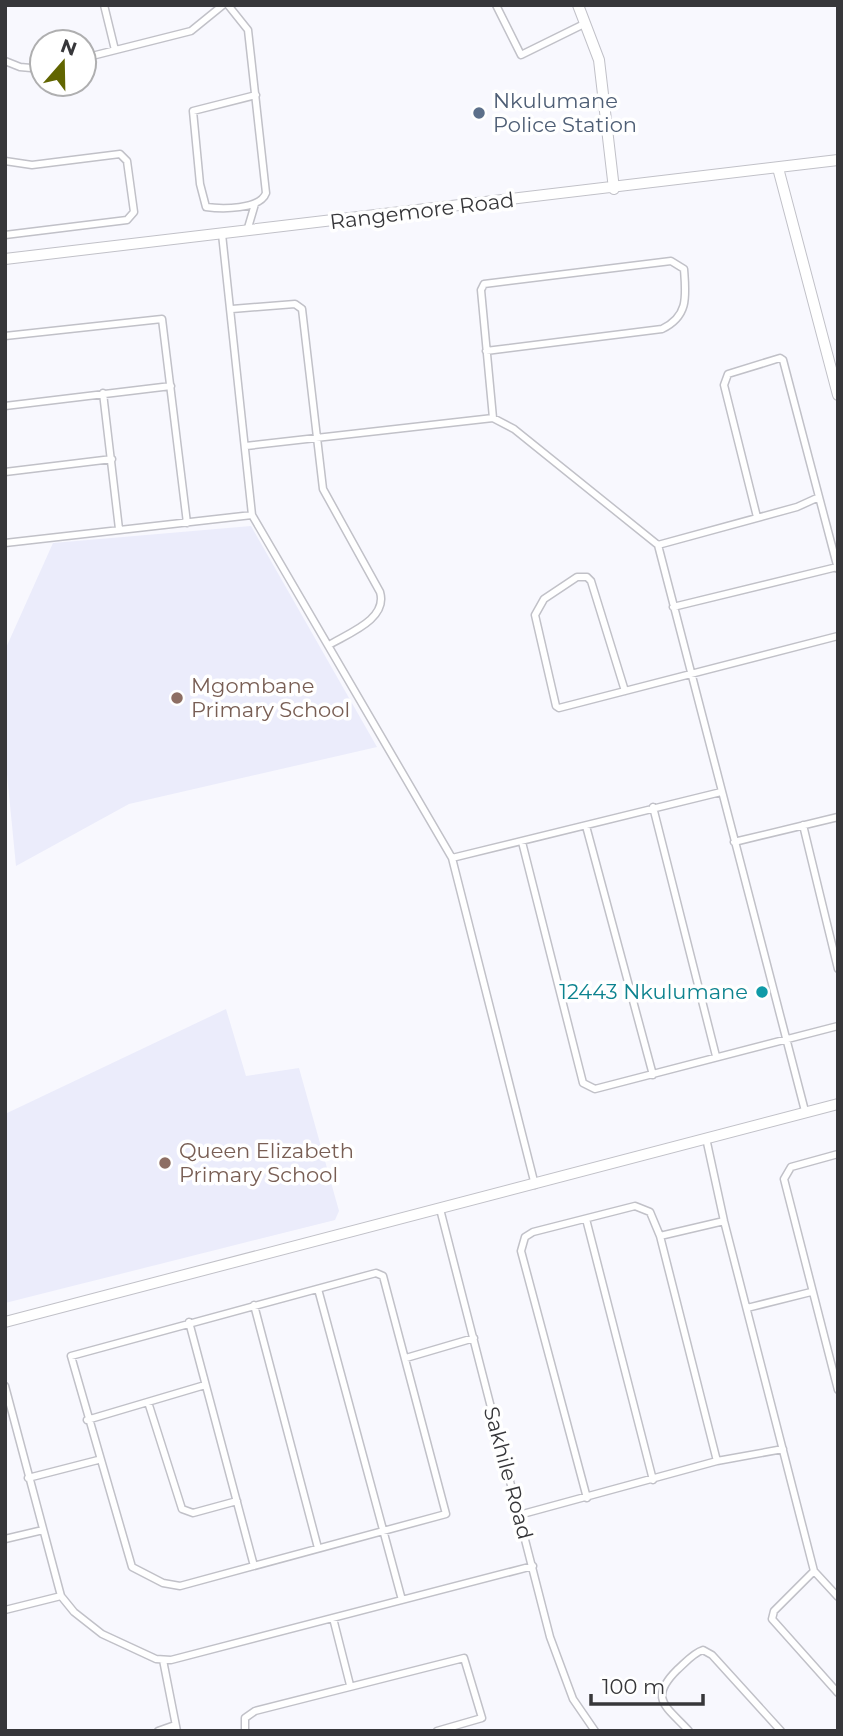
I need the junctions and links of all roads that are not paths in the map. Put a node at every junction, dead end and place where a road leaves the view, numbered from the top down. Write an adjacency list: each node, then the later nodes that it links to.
1 (104, 5): 6 (street)
2 (226, 5): 6 (street); 10 (street)
3 (496, 5): 5 (street)
4 (578, 5): 5 (street)
5 (587, 23): 14 (street)
6 (115, 50): 7 (street)
7 (98, 54)
8 (5, 61): 9 (street)
9 (28, 68)
10 (256, 95): 15 (street); 15 (street)
11 (838, 160): 13 (street, Rangemore Road)
12 (5, 161): 18 (street)
13 (778, 168): 14 (street, Rangemore Road); 25 (street)
14 (614, 189): 16 (street, Rangemore Road)
15 (255, 204): 16 (street)
16 (247, 231): 17 (street, Rangemore Road)
17 (222, 234): 19 (street, Rangemore Road); 20 (street)
18 (5, 235)
19 (5, 259)
20 (232, 309): 28 (street); 29 (street)
21 (5, 336): 23 (street)
22 (486, 351): 22 (street); 27 (street)
23 (171, 386): 24 (street); 35 (street)
24 (103, 393): 26 (street); 30 (street)
25 (838, 395)
26 (5, 406)
27 (493, 418): 28 (street); 38 (street)
28 (318, 438): 29 (street); 42 (street)
29 (246, 446): 33 (street)
30 (112, 459): 31 (street); 36 (street)
31 (5, 472)
32 (819, 497): 34 (street); 34 (street); 39 (street)
33 (252, 515): 35 (street); 42 (street)
34 (757, 517): 38 (street)
35 (187, 523): 36 (street)
36 (119, 529): 37 (street)
37 (5, 543)
38 (657, 545): 40 (street)
39 (837, 568): 40 (street)
40 (673, 607): 43 (street)
41 (838, 636): 43 (street)
42 (329, 645): 52 (street)
43 (691, 675): 44 (street); 45 (street)
44 (625, 691): 44 (street)
45 (721, 792): 46 (street); 51 (street)
46 (653, 807): 49 (street); 56 (street)
47 (838, 817): 48 (street)
48 (803, 825): 51 (street); 53 (street)
49 (586, 826): 50 (street); 57 (street)
50 (522, 842): 52 (street); 57 (street)
51 (734, 842): 55 (street)
52 (452, 859): 62 (street)
53 (838, 969)
54 (838, 1026): 55 (street)
55 (786, 1039): 56 (street); 59 (street)
56 (716, 1056): 57 (street)
57 (653, 1074)
58 (838, 1104): 59 (street)
59 (805, 1111): 60 (street)
60 (706, 1138): 62 (street); 65 (street)
61 (838, 1154): 68 (street)
62 (535, 1185): 63 (street)
63 (440, 1209): 71 (street); 73 (street, Sakhile Road)
64 (586, 1219): 66 (street); 85 (street); 86 (street)
65 (724, 1221): 66 (street); 70 (street)
66 (660, 1236): 83 (street)
67 (318, 1289): 69 (street); 74 (street); 90 (street)
68 (811, 1292): 70 (street); 77 (street)
69 (254, 1306): 72 (street); 92 (street)
70 (747, 1308): 81 (street)
71 (5, 1322)
72 (189, 1322): 75 (street); 80 (street)
73 (474, 1338): 74 (street); 88 (street, Sakhile Road)
74 (407, 1358): 90 (street)
75 (205, 1385): 79 (street); 87 (street)
76 (5, 1386): 78 (street)
77 (838, 1390)
78 (7, 1400): 84 (street)
79 (148, 1402): 80 (street); 87 (street)
80 (87, 1420): 82 (street)
81 (783, 1449): 83 (street); 95 (street)
82 (99, 1460): 84 (street); 93 (street)
83 (717, 1461): 85 (street)
84 (29, 1478): 89 (street)
85 (653, 1480): 86 (street)
86 (587, 1498): 88 (street)
87 (237, 1502): 93 (street)
88 (519, 1515): 94 (street, Sakhile Road)
89 (43, 1530): 91 (street); 96 (street)
90 (382, 1533): 92 (street); 98 (street)
91 (5, 1539)
92 (318, 1548): 93 (street)
93 (254, 1566)
94 (533, 1566): 98 (street); 108 (street, Sakhile Road)
95 (814, 1571): 97 (street); 103 (street)
96 (61, 1596): 99 (street); 101 (street)
97 (838, 1597)
98 (402, 1600): 100 (street)
99 (5, 1610)
100 (333, 1618): 101 (street); 102 (street)
101 (163, 1660): 104 (street)
102 (350, 1685): 106 (street); 107 (street)
103 (838, 1693)
104 (176, 1728): 105 (street)
105 (158, 1731)
106 (246, 1731)
107 (438, 1731)
108 (594, 1731)
109 (689, 1731): 110 (street)
110 (781, 1731)

